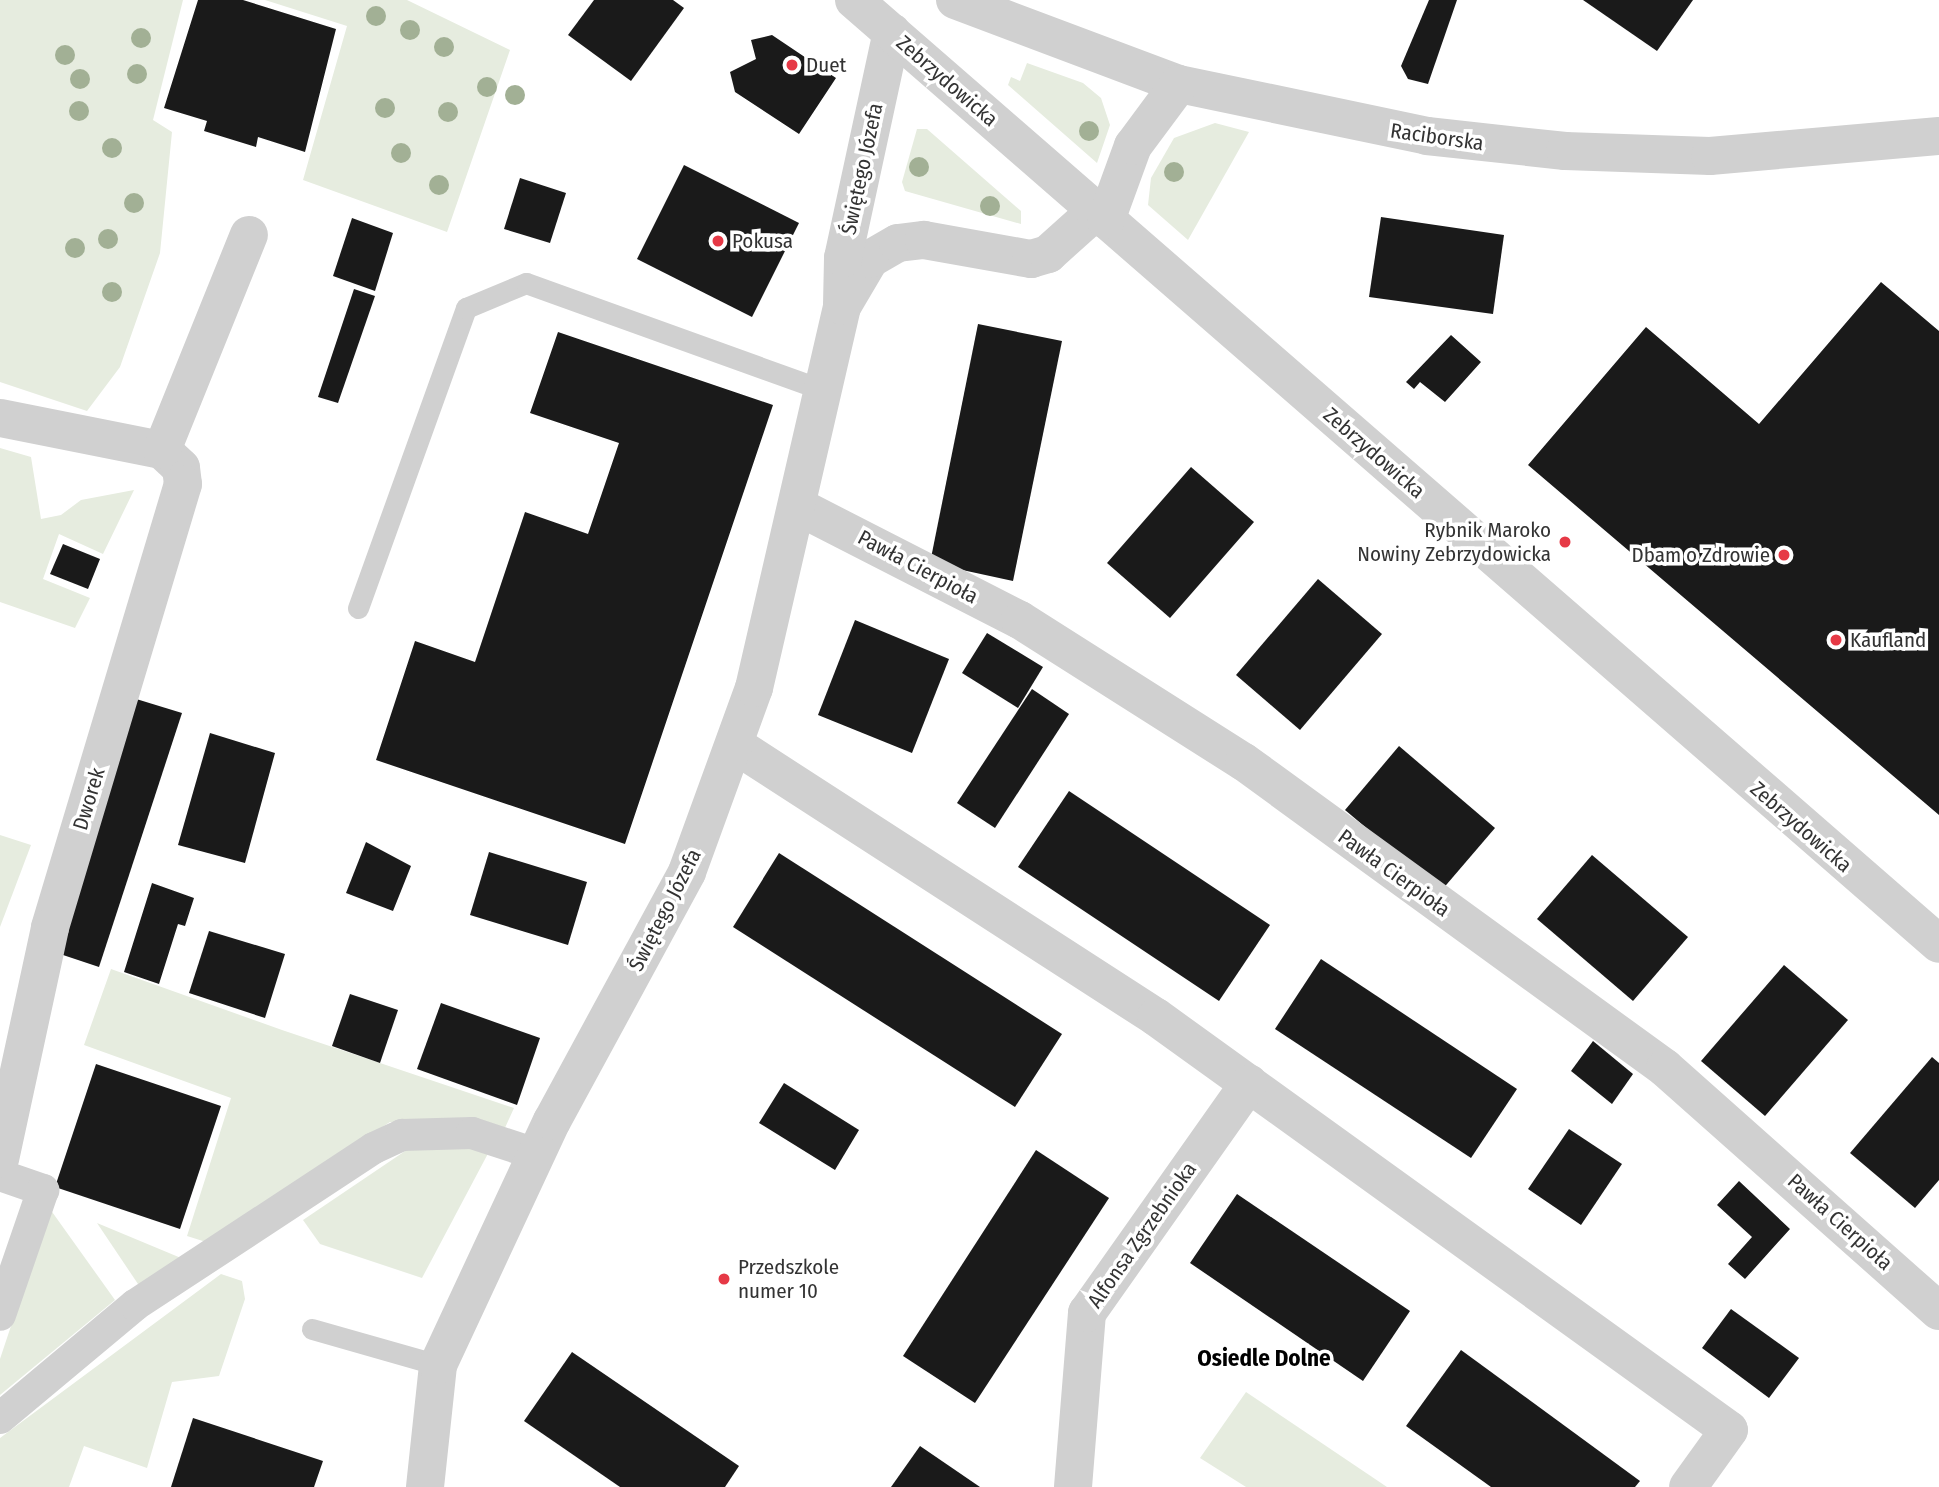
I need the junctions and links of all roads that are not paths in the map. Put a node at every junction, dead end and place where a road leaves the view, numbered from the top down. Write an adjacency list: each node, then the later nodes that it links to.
1 (955, 0): 3 (street, Raciborska)
2 (877, 12): 5 (street, Zebrzydowicka); 7 (street, Świętego Józefa)
3 (1179, 85): 4 (street, Raciborska); 5 (street)
4 (1939, 136)
5 (1101, 215): 7 (street, Świętego Józefa); 14 (street, Zebrzydowicka)
6 (248, 235): 10 (street)
7 (842, 306): 8 (street, Świętego Józefa)
8 (824, 390): 11 (street, Świętego Józefa); 12 (lane)
9 (0, 418): 10 (street)
10 (162, 450): 17 (street, Dworek)
11 (799, 508): 13 (street, Świętego Józefa); 19 (street, Pawła Cierpioła)
12 (358, 608)
13 (735, 745): 15 (street); 16 (street, Świętego Józefa)
14 (1939, 944)
15 (1249, 1083): 25 (street, Alfonsa Zgrzebnioka); 26 (street)
16 (536, 1154): 22 (street, Świętego Józefa); 23 (street)
17 (0, 1159)
18 (0, 1175): 20 (street)
19 (1939, 1311)
20 (0, 1315)
21 (312, 1329): 22 (lane)
22 (438, 1365): 24 (street, Świętego Józefa)
23 (0, 1418)
24 (425, 1487)
25 (1073, 1487)
26 (1688, 1487)

